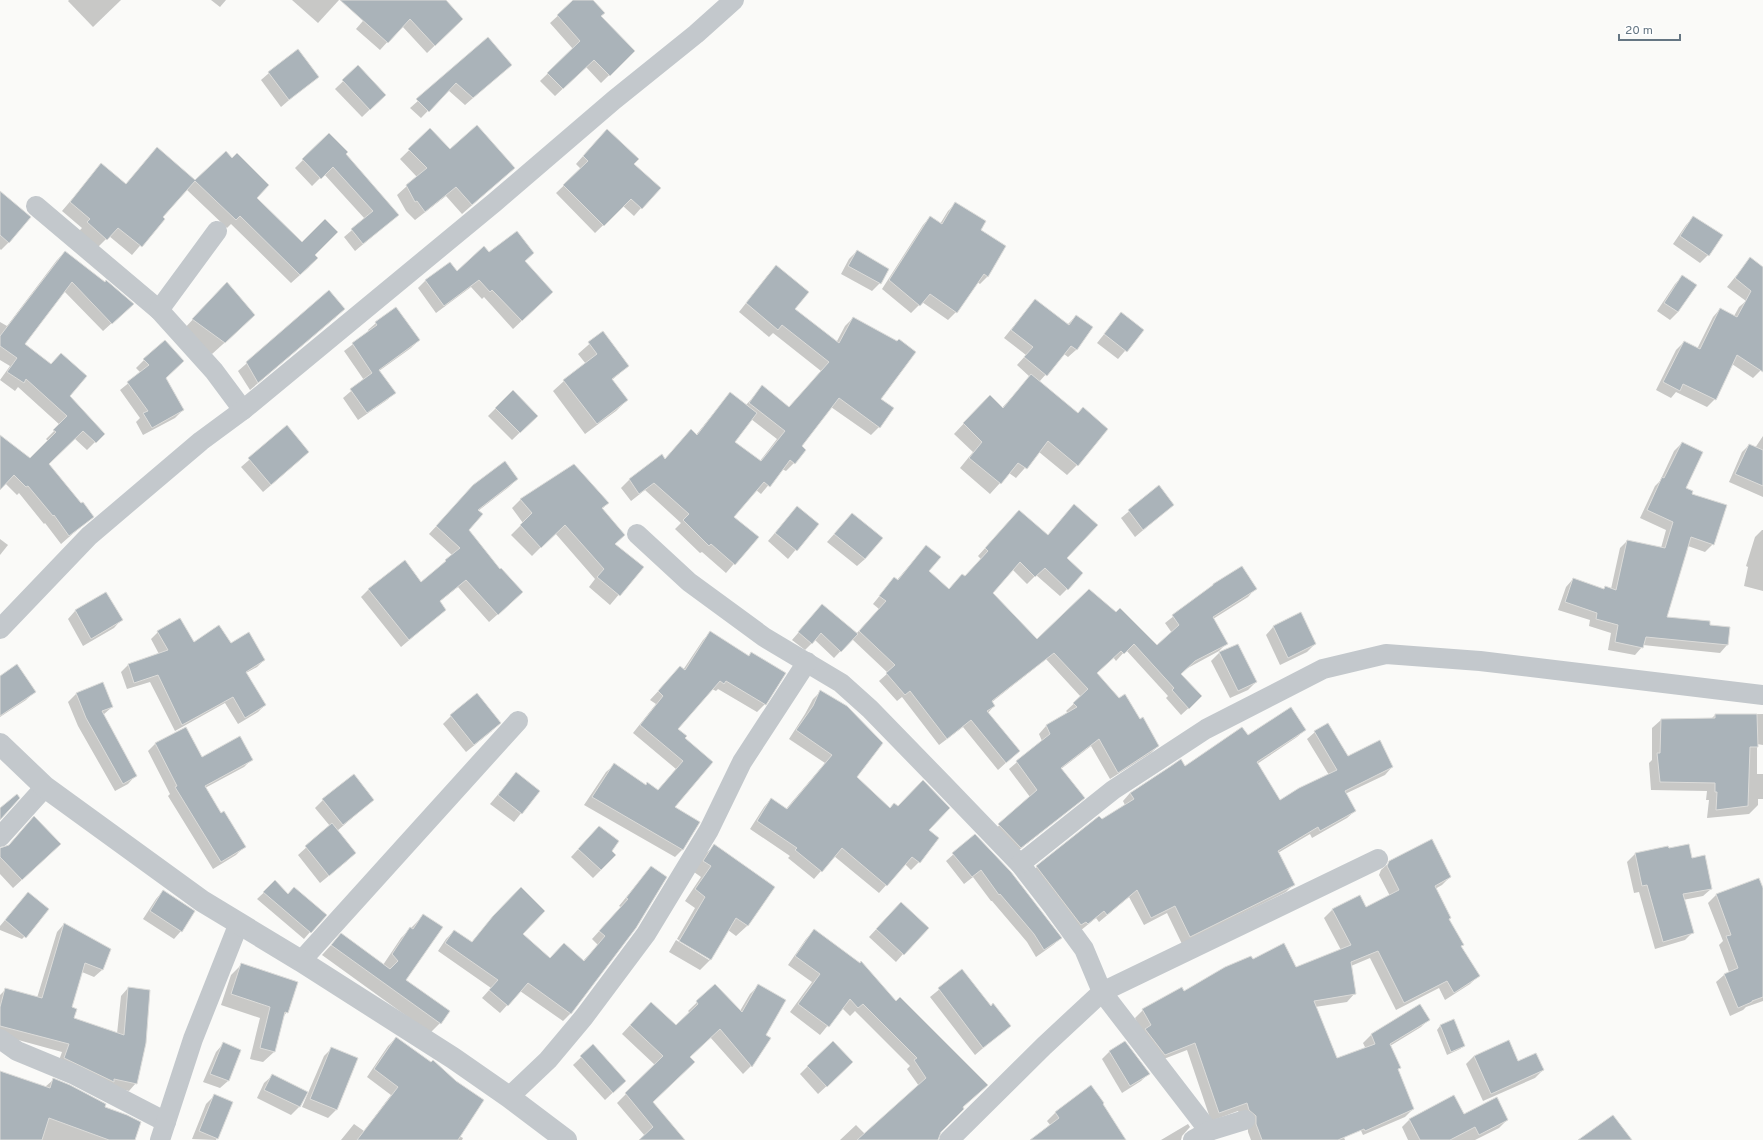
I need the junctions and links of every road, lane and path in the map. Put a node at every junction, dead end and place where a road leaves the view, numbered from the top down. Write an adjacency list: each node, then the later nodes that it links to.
1 (734, 0): 5 (street)
2 (36, 206): 4 (street)
3 (217, 231): 4 (street)
4 (159, 310): 5 (street)
5 (243, 410): 7 (street)
6 (637, 534): 8 (street)
7 (0, 630)
8 (807, 662): 15 (street); 20 (street)
9 (1763, 695): 15 (street)
10 (518, 721): 17 (street)
11 (0, 744): 12 (street)
12 (45, 787): 13 (street); 16 (street)
13 (0, 837)
14 (1378, 859): 18 (street)
15 (1020, 864): 18 (street)
16 (238, 923): 17 (street); 22 (street)
17 (301, 961): 20 (street)
18 (1102, 992): 23 (street); 25 (street)
19 (0, 1039): 22 (street)
20 (509, 1096): 24 (street)
21 (1245, 1120): 23 (street)
22 (163, 1131)
23 (1201, 1135)
24 (566, 1140)
25 (949, 1140)

